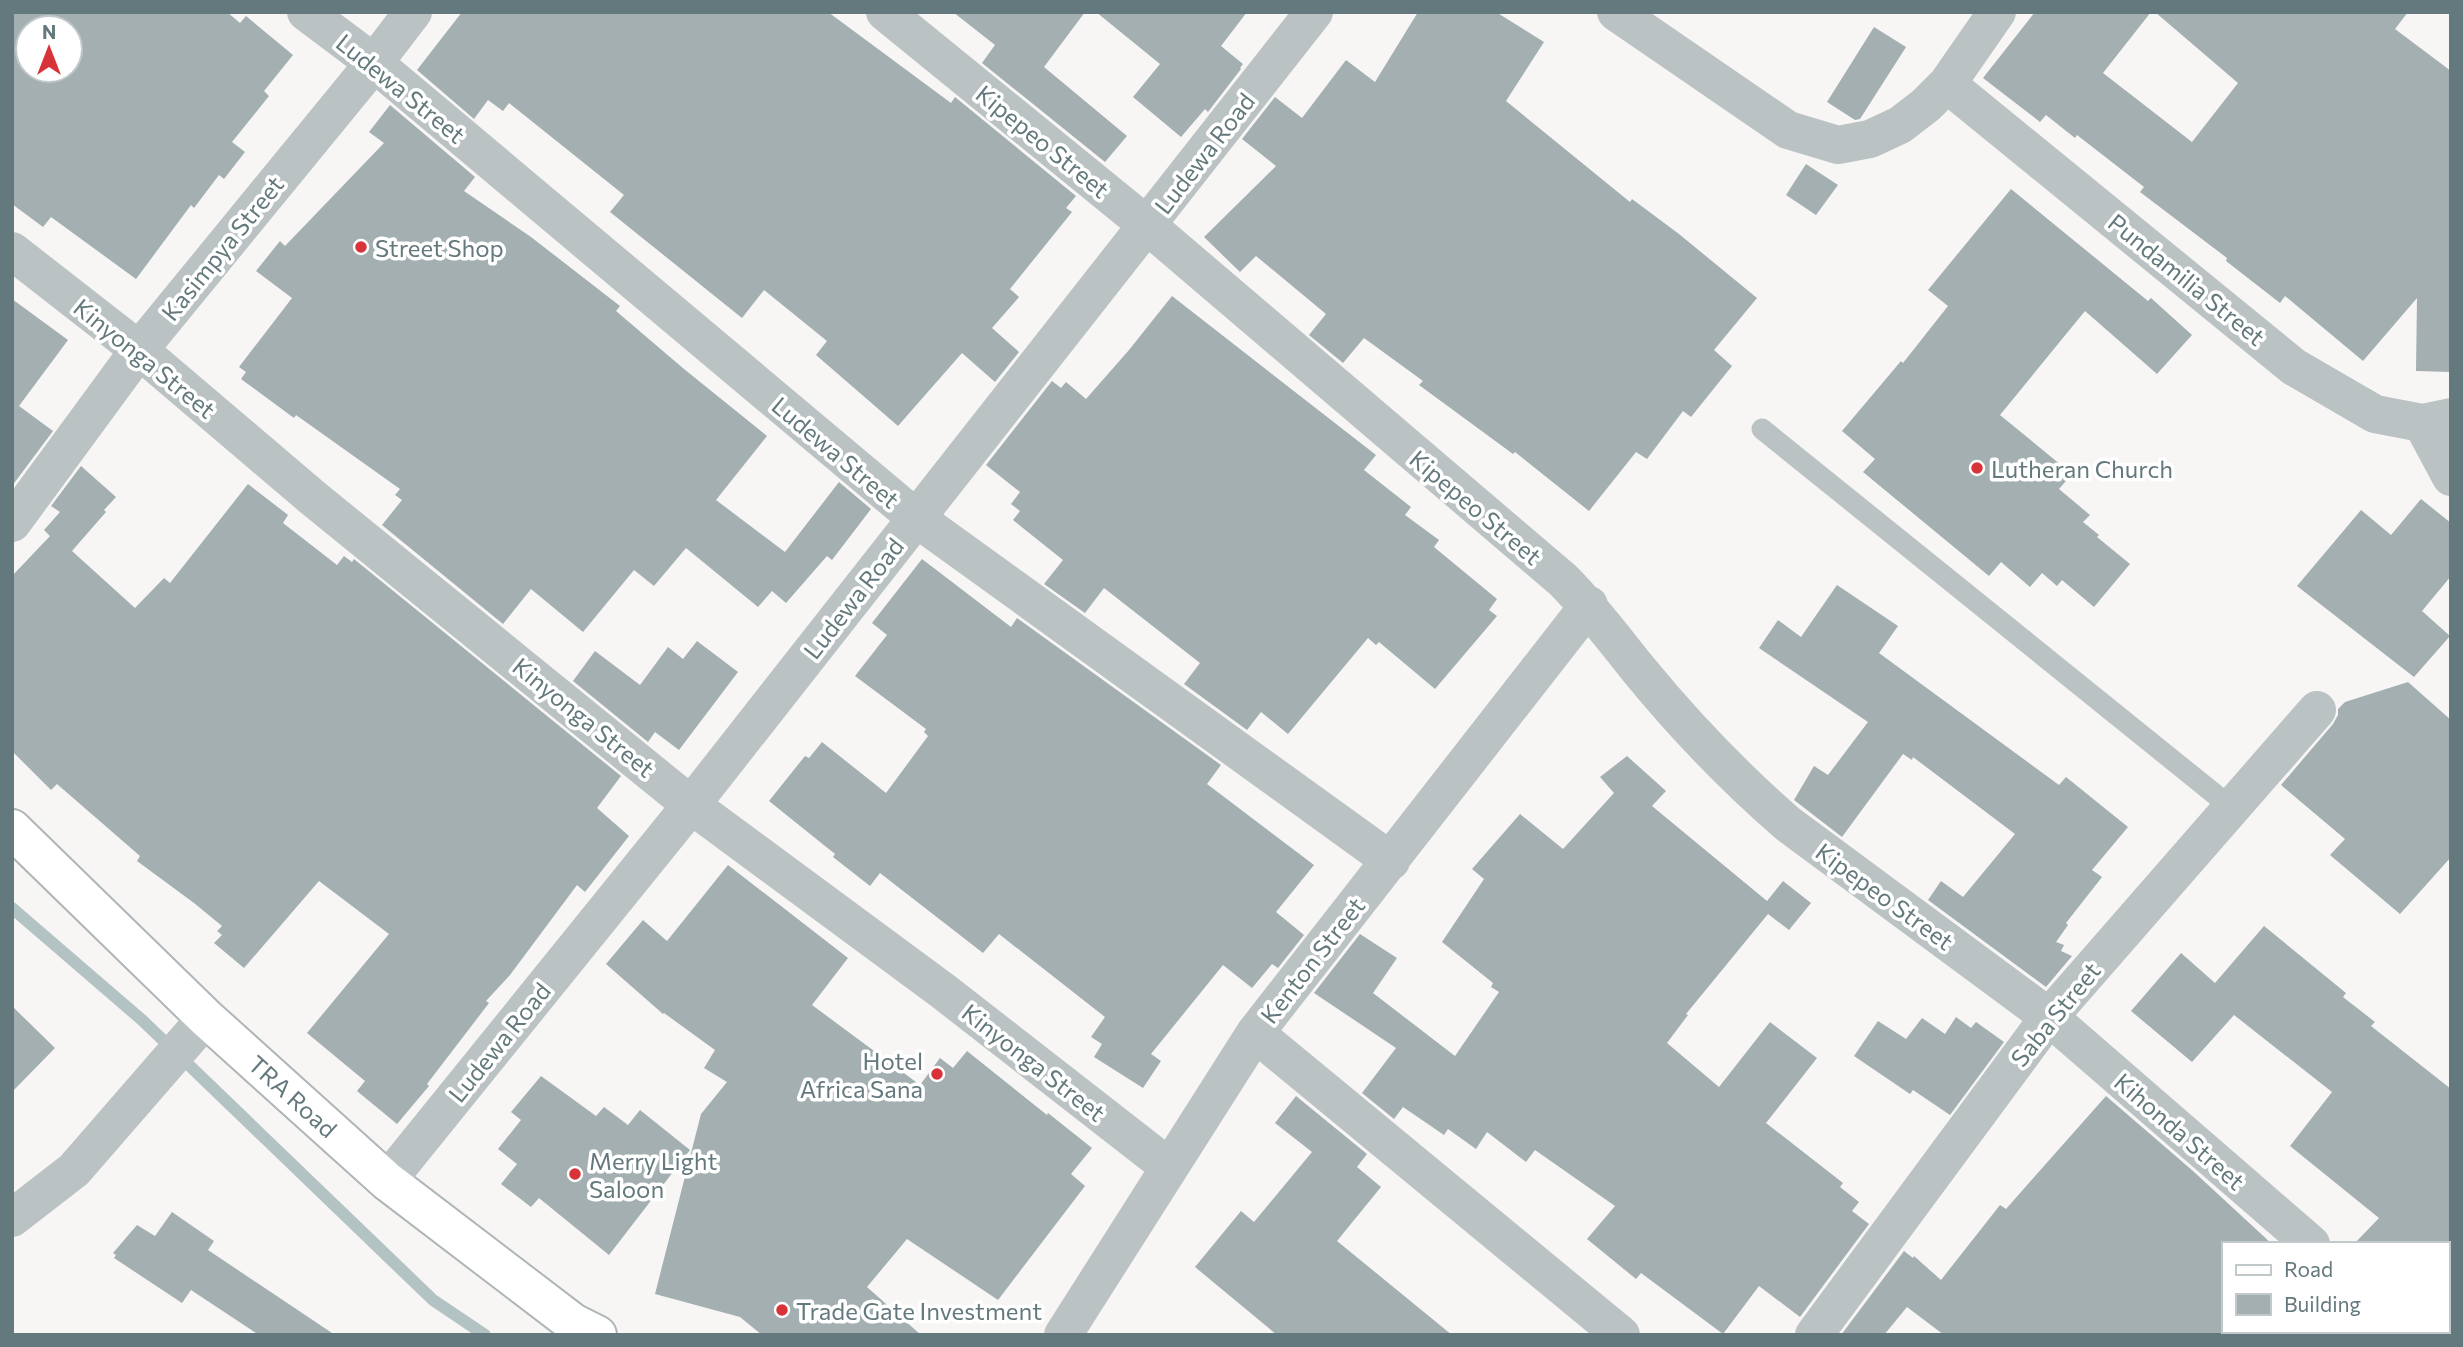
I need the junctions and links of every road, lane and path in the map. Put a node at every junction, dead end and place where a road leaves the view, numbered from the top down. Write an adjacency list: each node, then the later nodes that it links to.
1 (306, 12): 7 (street, Ludewa Street)
2 (412, 12): 7 (street, Kasimpya Street)
3 (885, 12): 9 (street, Kipepeo Street)
4 (1314, 12): 9 (street, Ludewa Road)
5 (1616, 12): 8 (street)
6 (1997, 12): 8 (street)
7 (374, 63): 11 (street, Kasimpya Street); 15 (street, Ludewa Street)
8 (1947, 83): 12 (street, Pundamilia Street)
9 (1148, 226): 15 (street, Ludewa Road); 17 (street, Kipepeo Street)
10 (12, 251): 11 (street, Kinyonga Street)
11 (139, 350): 16 (street, Kasimpya Street); 19 (street, Kinyonga Street)
12 (2436, 420): 14 (street)
13 (1762, 429): 20 (lane)
14 (2451, 477)
15 (916, 518): 19 (street, Ludewa Road); 22 (street, Ludewa Street)
16 (12, 523)
17 (1589, 605): 22 (street, Kenton Street); 23 (street, Kipepeo Street)
18 (2317, 710): 20 (street, Saba Street)
19 (691, 805): 26 (street, Kinyonga Street); 27 (street, Ludewa Road)
20 (2232, 808): 23 (street, Saba Street)
21 (12, 829): 24 (main road, TRA Road)
22 (1391, 861): 25 (street, Kenton Street)
23 (2049, 1017): 29 (street, Kihonda Street); 33 (street, Saba Street)
24 (206, 1018): 27 (main road, TRA Road); 28 (street)
25 (1255, 1033): 26 (street, Kenton Street); 32 (street)
26 (1169, 1167): 31 (street, Kenton Street)
27 (387, 1181): 30 (main road, TRA Road)
28 (12, 1218)
29 (2309, 1242)
30 (597, 1335)
31 (1063, 1335)
32 (1621, 1335)
33 (1814, 1335)

